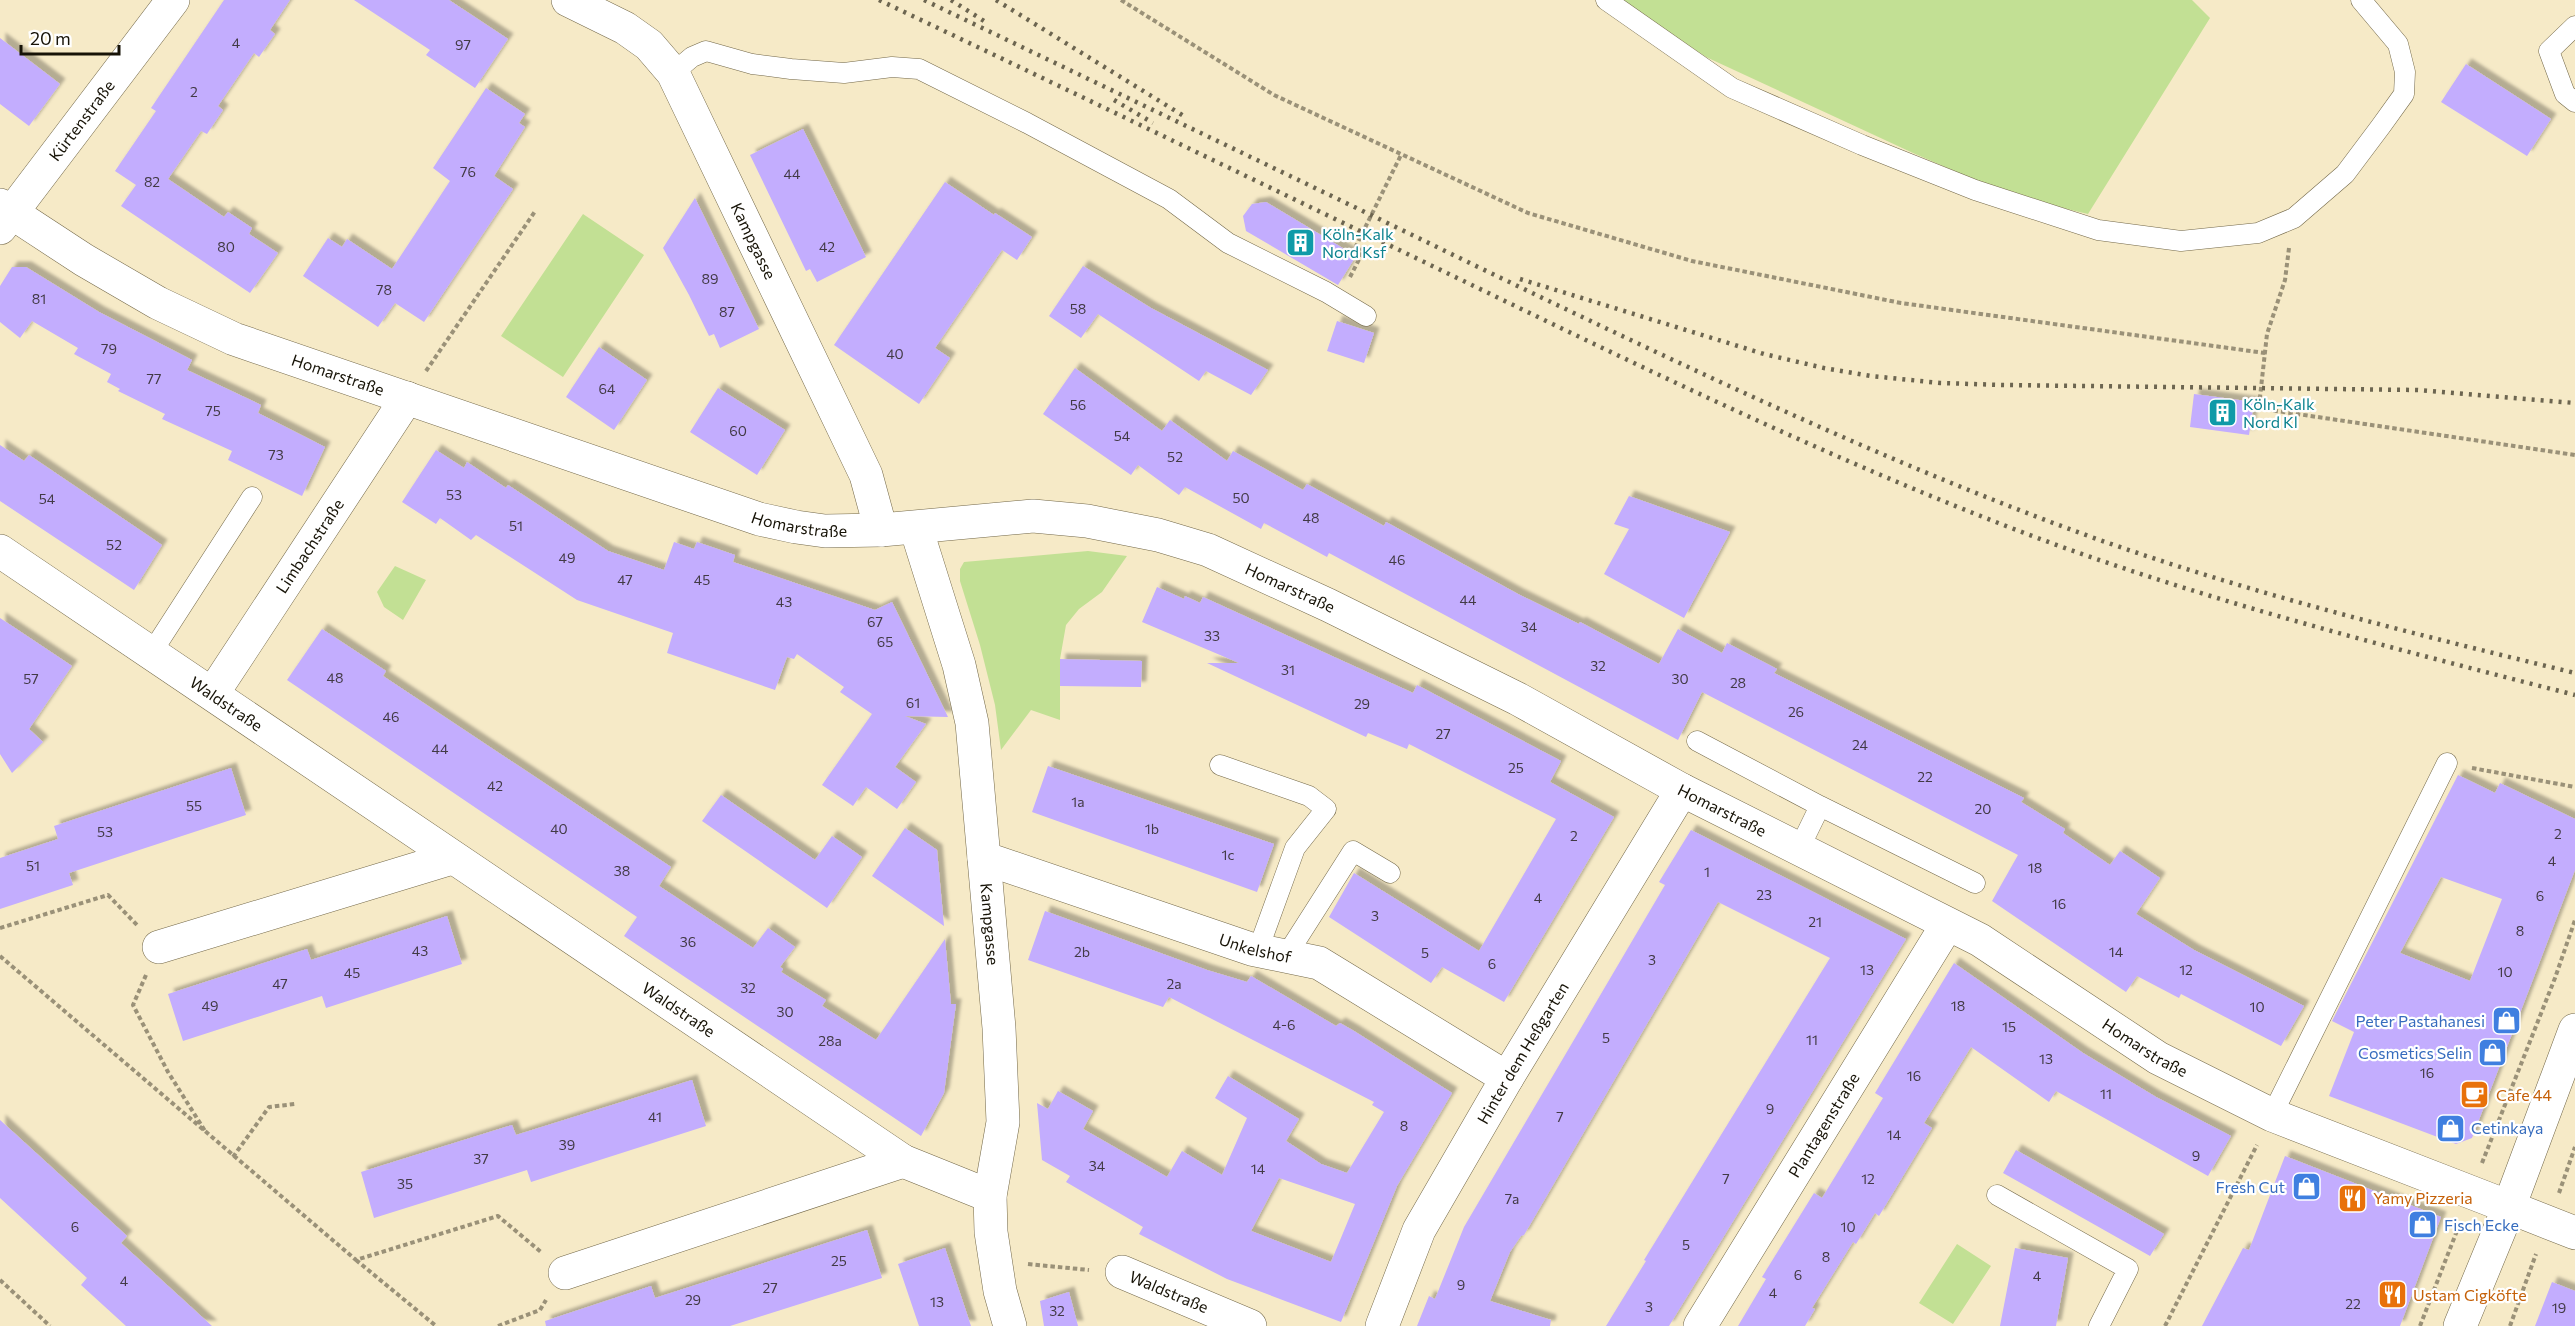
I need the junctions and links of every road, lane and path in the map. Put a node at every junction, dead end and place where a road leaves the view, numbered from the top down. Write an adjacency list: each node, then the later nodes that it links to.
1 (173, 0): 11 (street, Kürtenstraße)
2 (568, 0): 7 (street, Kampgasse)
3 (1121, 0): 9 (path)
4 (1606, 0): 12 (lane)
5 (2361, 0): 12 (lane)
6 (2575, 26): 8 (lane)
7 (673, 72): 13 (lane); 20 (street, Kampgasse)
8 (2575, 102)
9 (1401, 154): 13 (path); 15 (path)
10 (536, 210): 16 (path)
11 (4, 215): 16 (street, Homarstraße)
12 (2294, 218): 15 (path)
13 (1338, 299): 14 (lane)
14 (1366, 316)
15 (2265, 353): 17 (path)
16 (407, 398): 20 (street, Homarstraße); 23 (street, Limbachstraße)
17 (2575, 454)
18 (252, 497): 22 (lane)
19 (916, 528): 20 (street, Homarstraße); 28 (street, Homarstraße); 32 (street, Kampgasse)
20 (881, 530)
21 (0, 551): 22 (street, Waldstraße)
22 (152, 652): 23 (street, Waldstraße)
23 (213, 693): 31 (street, Waldstraße)
24 (1697, 741): 29 (lane)
25 (2447, 763): 27 (path); 44 (lane)
26 (1220, 765): 39 (lane)
27 (2575, 787)
28 (1682, 790): 30 (street, Homarstraße); 42 (street, Hinter dem Heßgarten)
29 (1820, 806): 30 (lane); 34 (lane)
30 (1798, 849): 36 (street, Homarstraße)
31 (452, 858): 38 (street); 47 (street, Waldstraße)
32 (984, 858): 39 (street, Unkelshof); 50 (street, Kampgasse)
33 (1390, 873): 39 (lane)
34 (1975, 883)
35 (2575, 920): 48 (path)
36 (1947, 925): 44 (street, Homarstraße); 64 (street, Plantagenstraße)
37 (0, 928): 38 (path)
38 (159, 947): 45 (path)
39 (1273, 953): 42 (street, Unkelshof)
40 (0, 956): 45 (path)
41 (2575, 1030): 51 (street)
42 (1507, 1078): 63 (street, Hinter dem Heßgarten)
43 (295, 1104): 46 (path)
44 (2272, 1115): 48 (street, Homarstraße); 66 (path)
45 (207, 1134): 46 (path)
46 (233, 1157): 53 (path)
47 (903, 1161): 50 (street, Waldstraße); 56 (street)
48 (2472, 1193): 51 (street, Homarstraße); 67 (path)
49 (1998, 1195): 65 (lane)
50 (990, 1196): 61 (street, Kampgasse)
51 (2509, 1207): 52 (street, Homarstraße); 68 (street)
52 (2575, 1233)
53 (356, 1260): 56 (path); 59 (path)
54 (1023, 1263): 55 (path)
55 (1122, 1272): 62 (street, Waldstraße)
56 (565, 1273): 60 (path)
57 (0, 1280): 58 (path)
58 (50, 1326)
59 (436, 1326)
60 (498, 1326)
61 (1010, 1326)
62 (1250, 1326)
63 (1382, 1326)
64 (1700, 1326)
65 (2099, 1326)
66 (2165, 1326)
67 (2420, 1326)
68 (2460, 1326)

